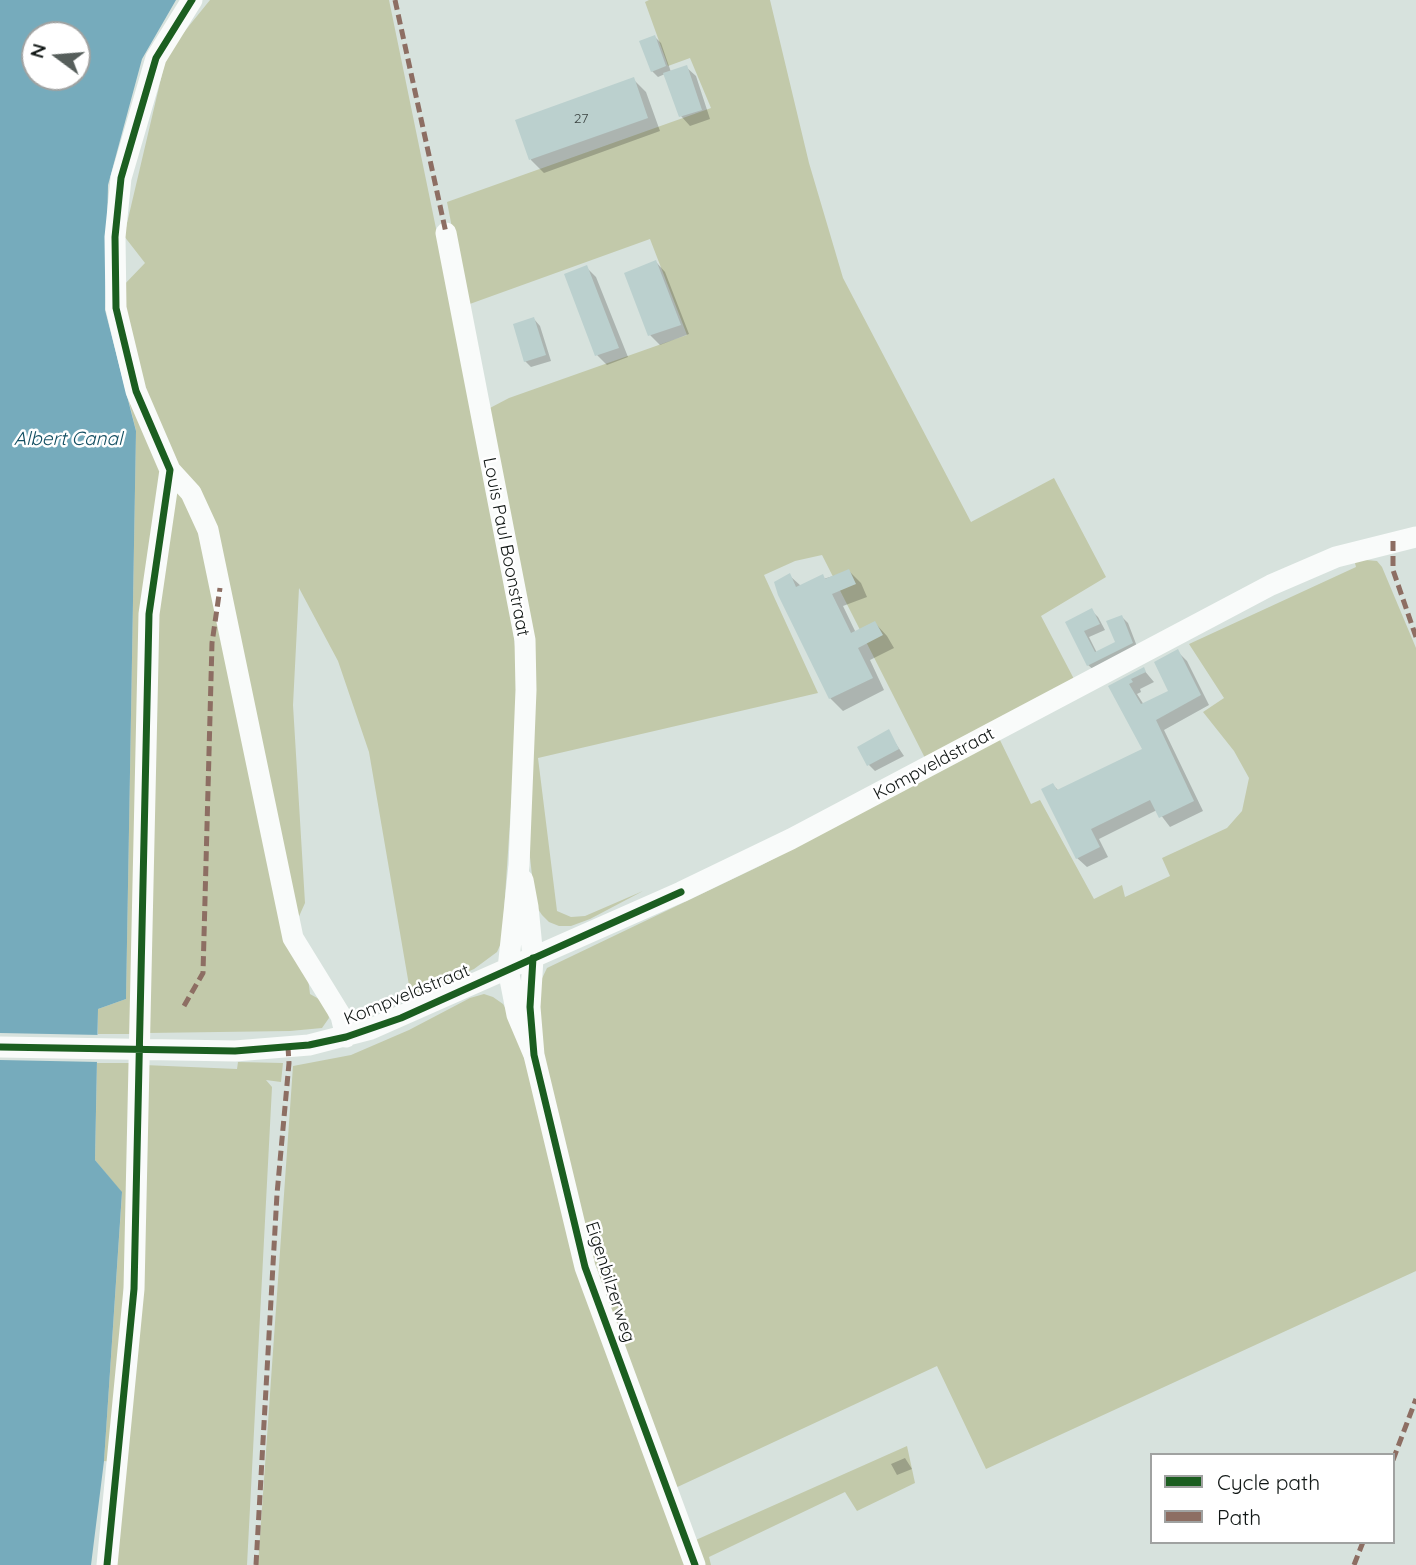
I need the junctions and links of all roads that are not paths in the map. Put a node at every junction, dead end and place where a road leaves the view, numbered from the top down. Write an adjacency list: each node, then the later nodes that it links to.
1 (192, 0): 3 (street)
2 (446, 233): 5 (street, Louis Paul Boonstraat)
3 (170, 470): 8 (street); 11 (street)
4 (1416, 537): 6 (street, Kompveldstraat)
5 (519, 865): 6 (street, Louis Paul Boonstraat); 7 (street, Louis Paul Boonstraat)
6 (533, 958): 7 (street, Kompveldstraat); 10 (street, Eigenbilzerweg)
7 (508, 969): 8 (street, Kompveldstraat); 10 (street, Eigenbilzerweg)
8 (346, 1037): 9 (street, Kompveldstraat)
9 (0, 1047)
10 (534, 1055): 12 (street, Eigenbilzerweg)
11 (107, 1565)
12 (695, 1565)

